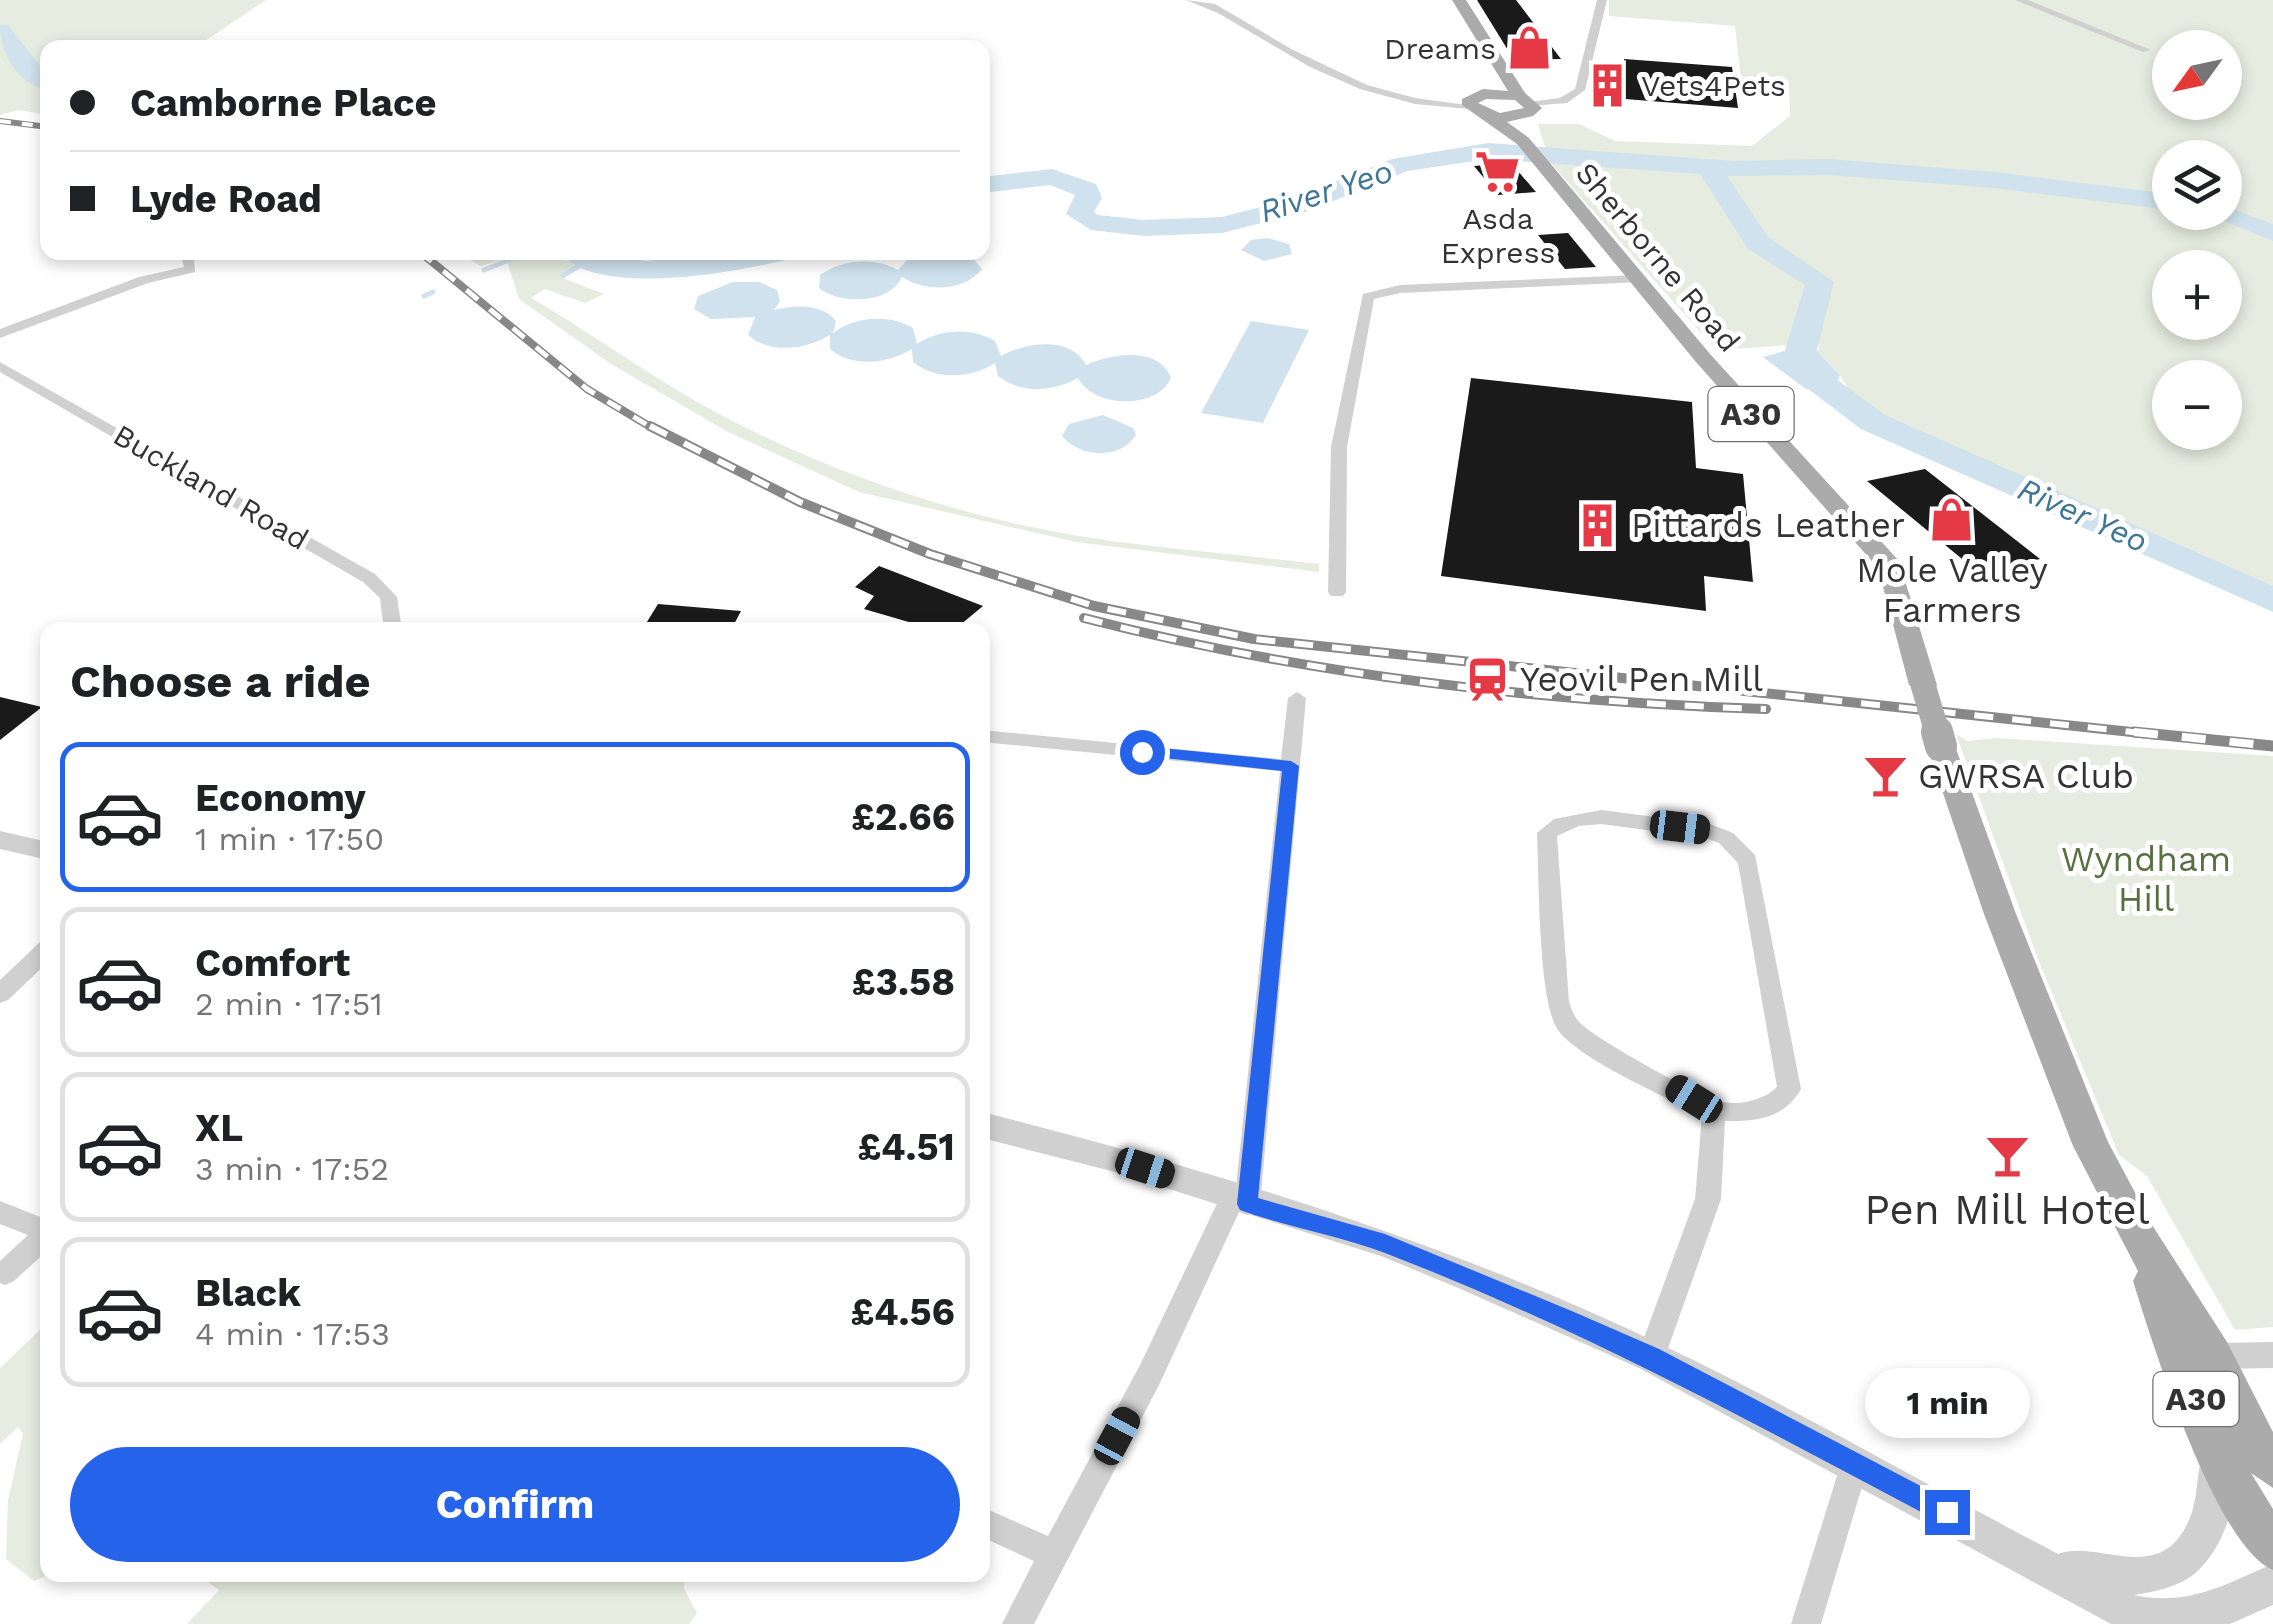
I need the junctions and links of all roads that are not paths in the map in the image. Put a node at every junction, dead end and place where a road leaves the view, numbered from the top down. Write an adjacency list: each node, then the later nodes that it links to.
1 (1192, 0): 8 (street)
2 (1602, 0): 7 (street)
3 (2020, 0): 6 (street)
4 (1460, 2): 5 (main road); 7 (main road)
5 (1452, 22)
6 (2146, 50)
7 (1525, 105): 8 (main road); 9 (main road, A30); 10 (main road)
8 (1469, 106): 9 (main road, A30)
9 (1487, 115): 10 (main road, A30)
10 (1523, 141): 12 (main road, Sherborne Road / A30)
11 (188, 260): 13 (street)
12 (1636, 279): 15 (street); 30 (main road, Sherborne Road / A30, bridge)
13 (0, 334)
14 (0, 366): 16 (street, Buckland Road)
15 (1337, 592)
16 (392, 622)
17 (1297, 698): 19 (street)
18 (990, 737): 19 (street)
19 (1291, 766): 26 (street)
20 (0, 840): 21 (street)
21 (40, 849)
22 (40, 956): 23 (street)
23 (0, 994)
24 (1714, 1112): 24 (street); 34 (street)
25 (990, 1126): 26 (street)
26 (1240, 1200): 34 (street); 40 (street)
27 (0, 1212): 28 (street)
28 (40, 1230)
29 (40, 1240): 31 (street)
30 (2140, 1240): 33 (main road, A30); 35 (main road, A30)
31 (5, 1273)
32 (2273, 1354): 33 (street)
33 (2213, 1356): 35 (main road, A30)
34 (1651, 1357): 36 (street)
35 (2255, 1460): 38 (street); 39 (main road, A30)
36 (1855, 1462): 41 (street); 46 (street)
37 (990, 1526): 40 (street)
38 (2206, 1533): 39 (street); 42 (street)
39 (2268, 1535)
40 (1054, 1554): 45 (street)
41 (2038, 1562): 42 (street); 44 (street)
42 (2143, 1575): 44 (street)
43 (2273, 1583): 44 (street)
44 (2132, 1620)
45 (1017, 1624)
46 (1806, 1624)

